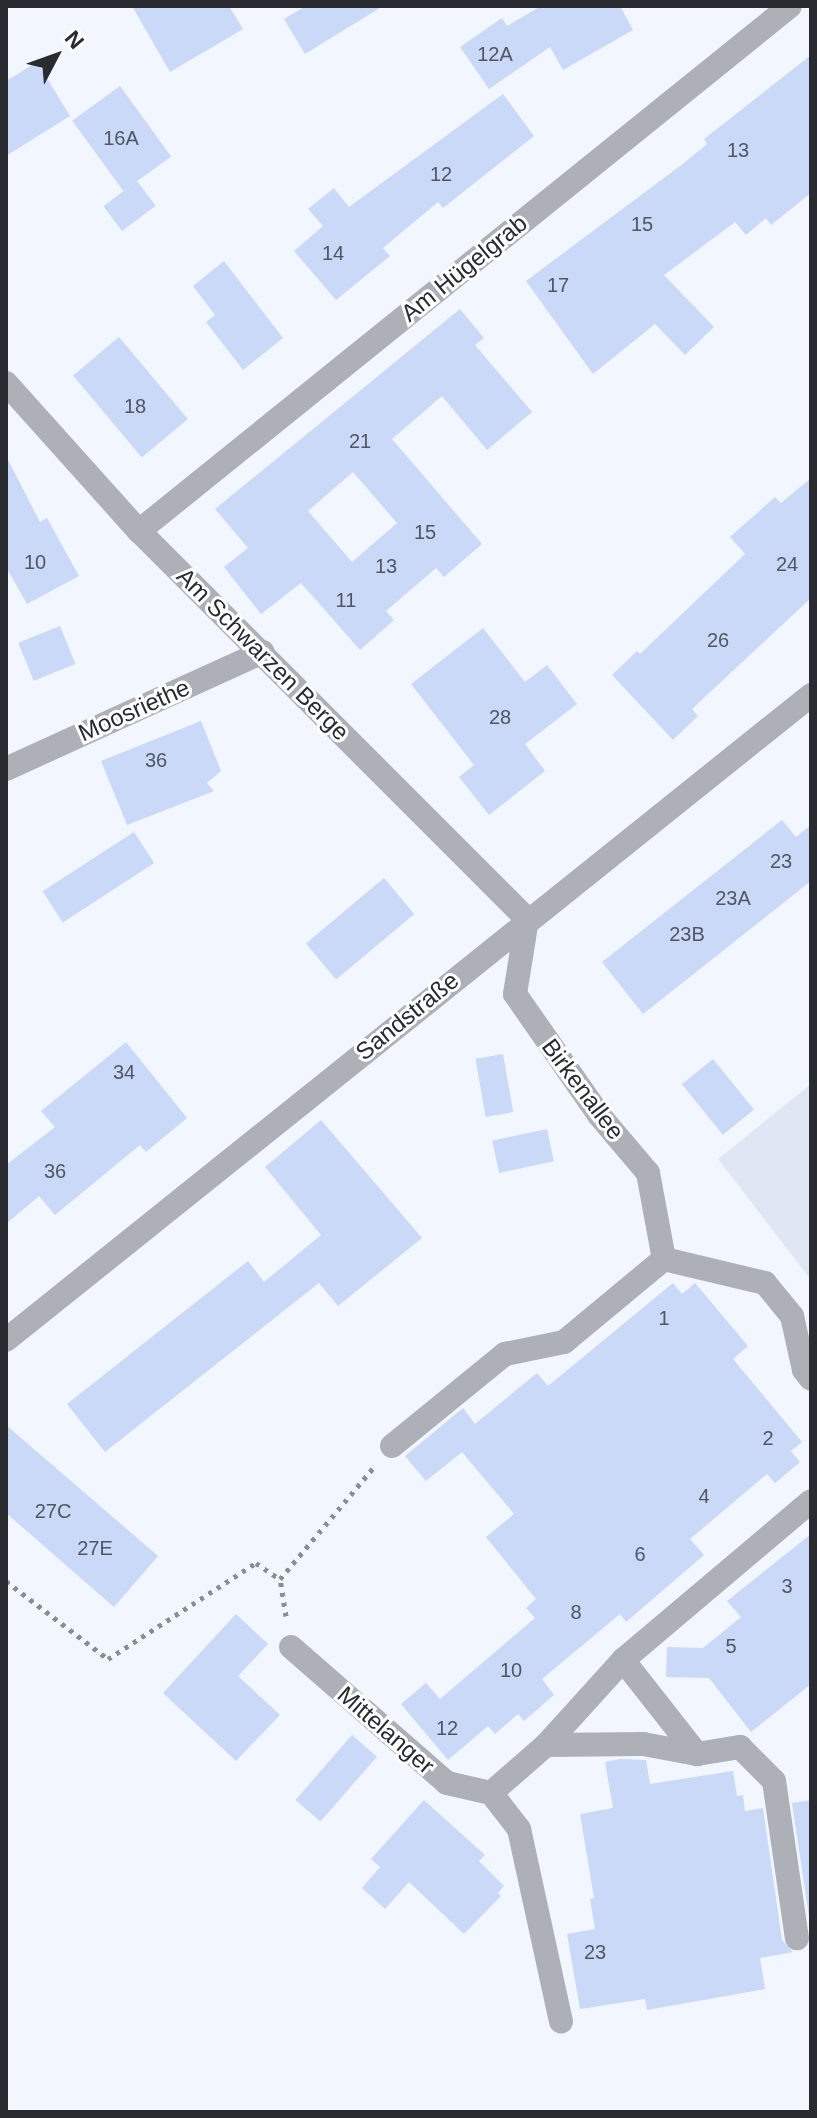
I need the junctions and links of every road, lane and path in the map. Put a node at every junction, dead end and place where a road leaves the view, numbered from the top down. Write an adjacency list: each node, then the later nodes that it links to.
1 (790, 6): 3 (street, Am Hügelgrab)
2 (6, 383): 3 (street, Am Schwarzen Berge)
3 (139, 531): 4 (street, Am Schwarzen Berge)
4 (263, 652): 6 (street, Moosriethe); 7 (street, Am Schwarzen Berge)
5 (811, 695): 7 (street, Sandstraße)
6 (6, 769)
7 (527, 919): 8 (street, Birkenallee); 9 (street, Sandstraße)
8 (664, 1259): 10 (street); 11 (street)
9 (6, 1340)
10 (811, 1379)
11 (392, 1446): 13 (path)
12 (811, 1501): 16 (street)
13 (280, 1579): 14 (path); 15 (path)
14 (6, 1581)
15 (291, 1647): 19 (street, Mittelanger)
16 (623, 1660): 17 (street); 18 (street)
17 (546, 1745): 18 (street); 19 (street)
18 (697, 1754): 20 (street)
19 (491, 1793): 21 (street)
20 (797, 1938)
21 (561, 2021)

